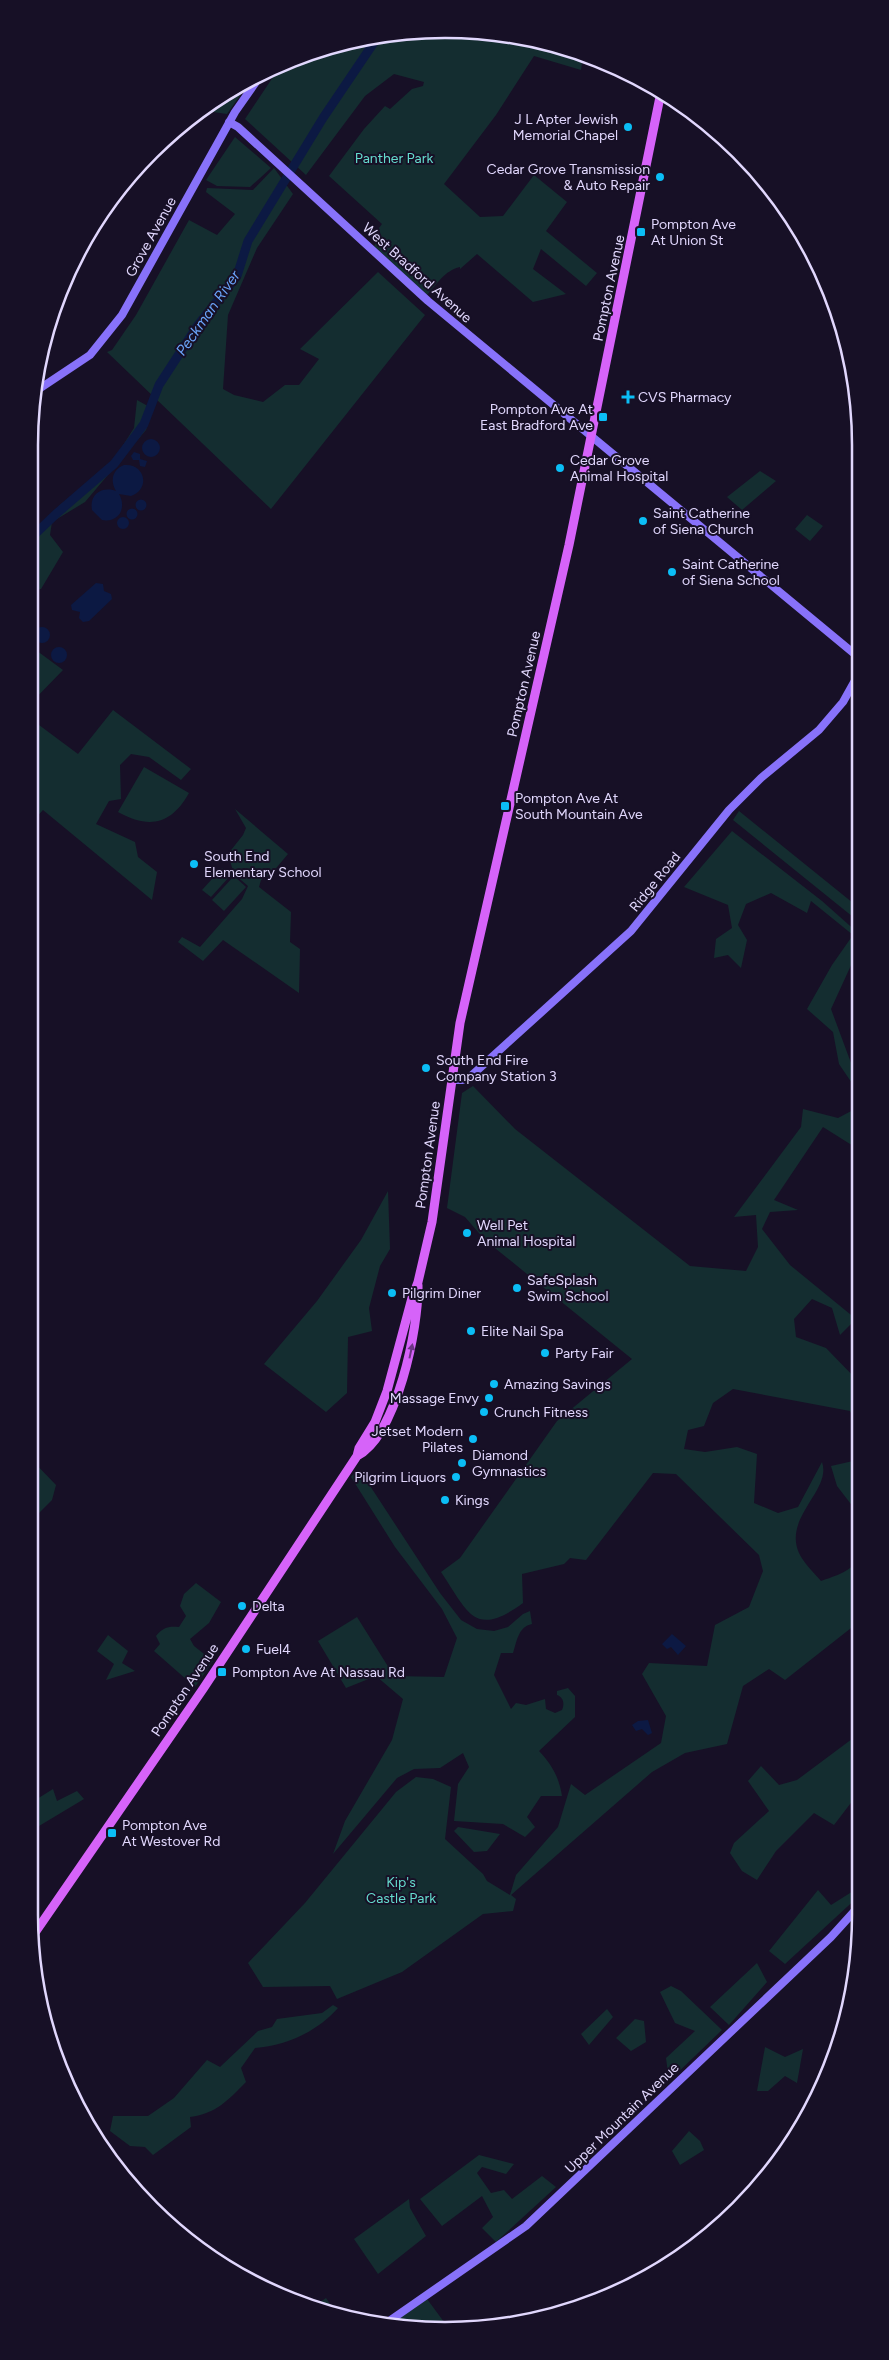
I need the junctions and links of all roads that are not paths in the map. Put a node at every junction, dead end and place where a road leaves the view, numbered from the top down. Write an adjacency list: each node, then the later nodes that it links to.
1 (255, 84): 3 (street, Grove Avenue)
2 (660, 99): 5 (main road, Pompton Avenue)
3 (229, 122): 4 (street, Grove Avenue); 5 (street, West Bradford Avenue)
4 (42, 387)
5 (592, 438): 6 (street, West Bradford Avenue); 8 (main road, Pompton Avenue)
6 (852, 652)
7 (852, 685): 8 (street, Ridge Road)
8 (452, 1080): 10 (main road, Pompton Avenue)
9 (852, 1914): 11 (street, Upper Mountain Avenue)
10 (38, 1928)
11 (392, 2319)

